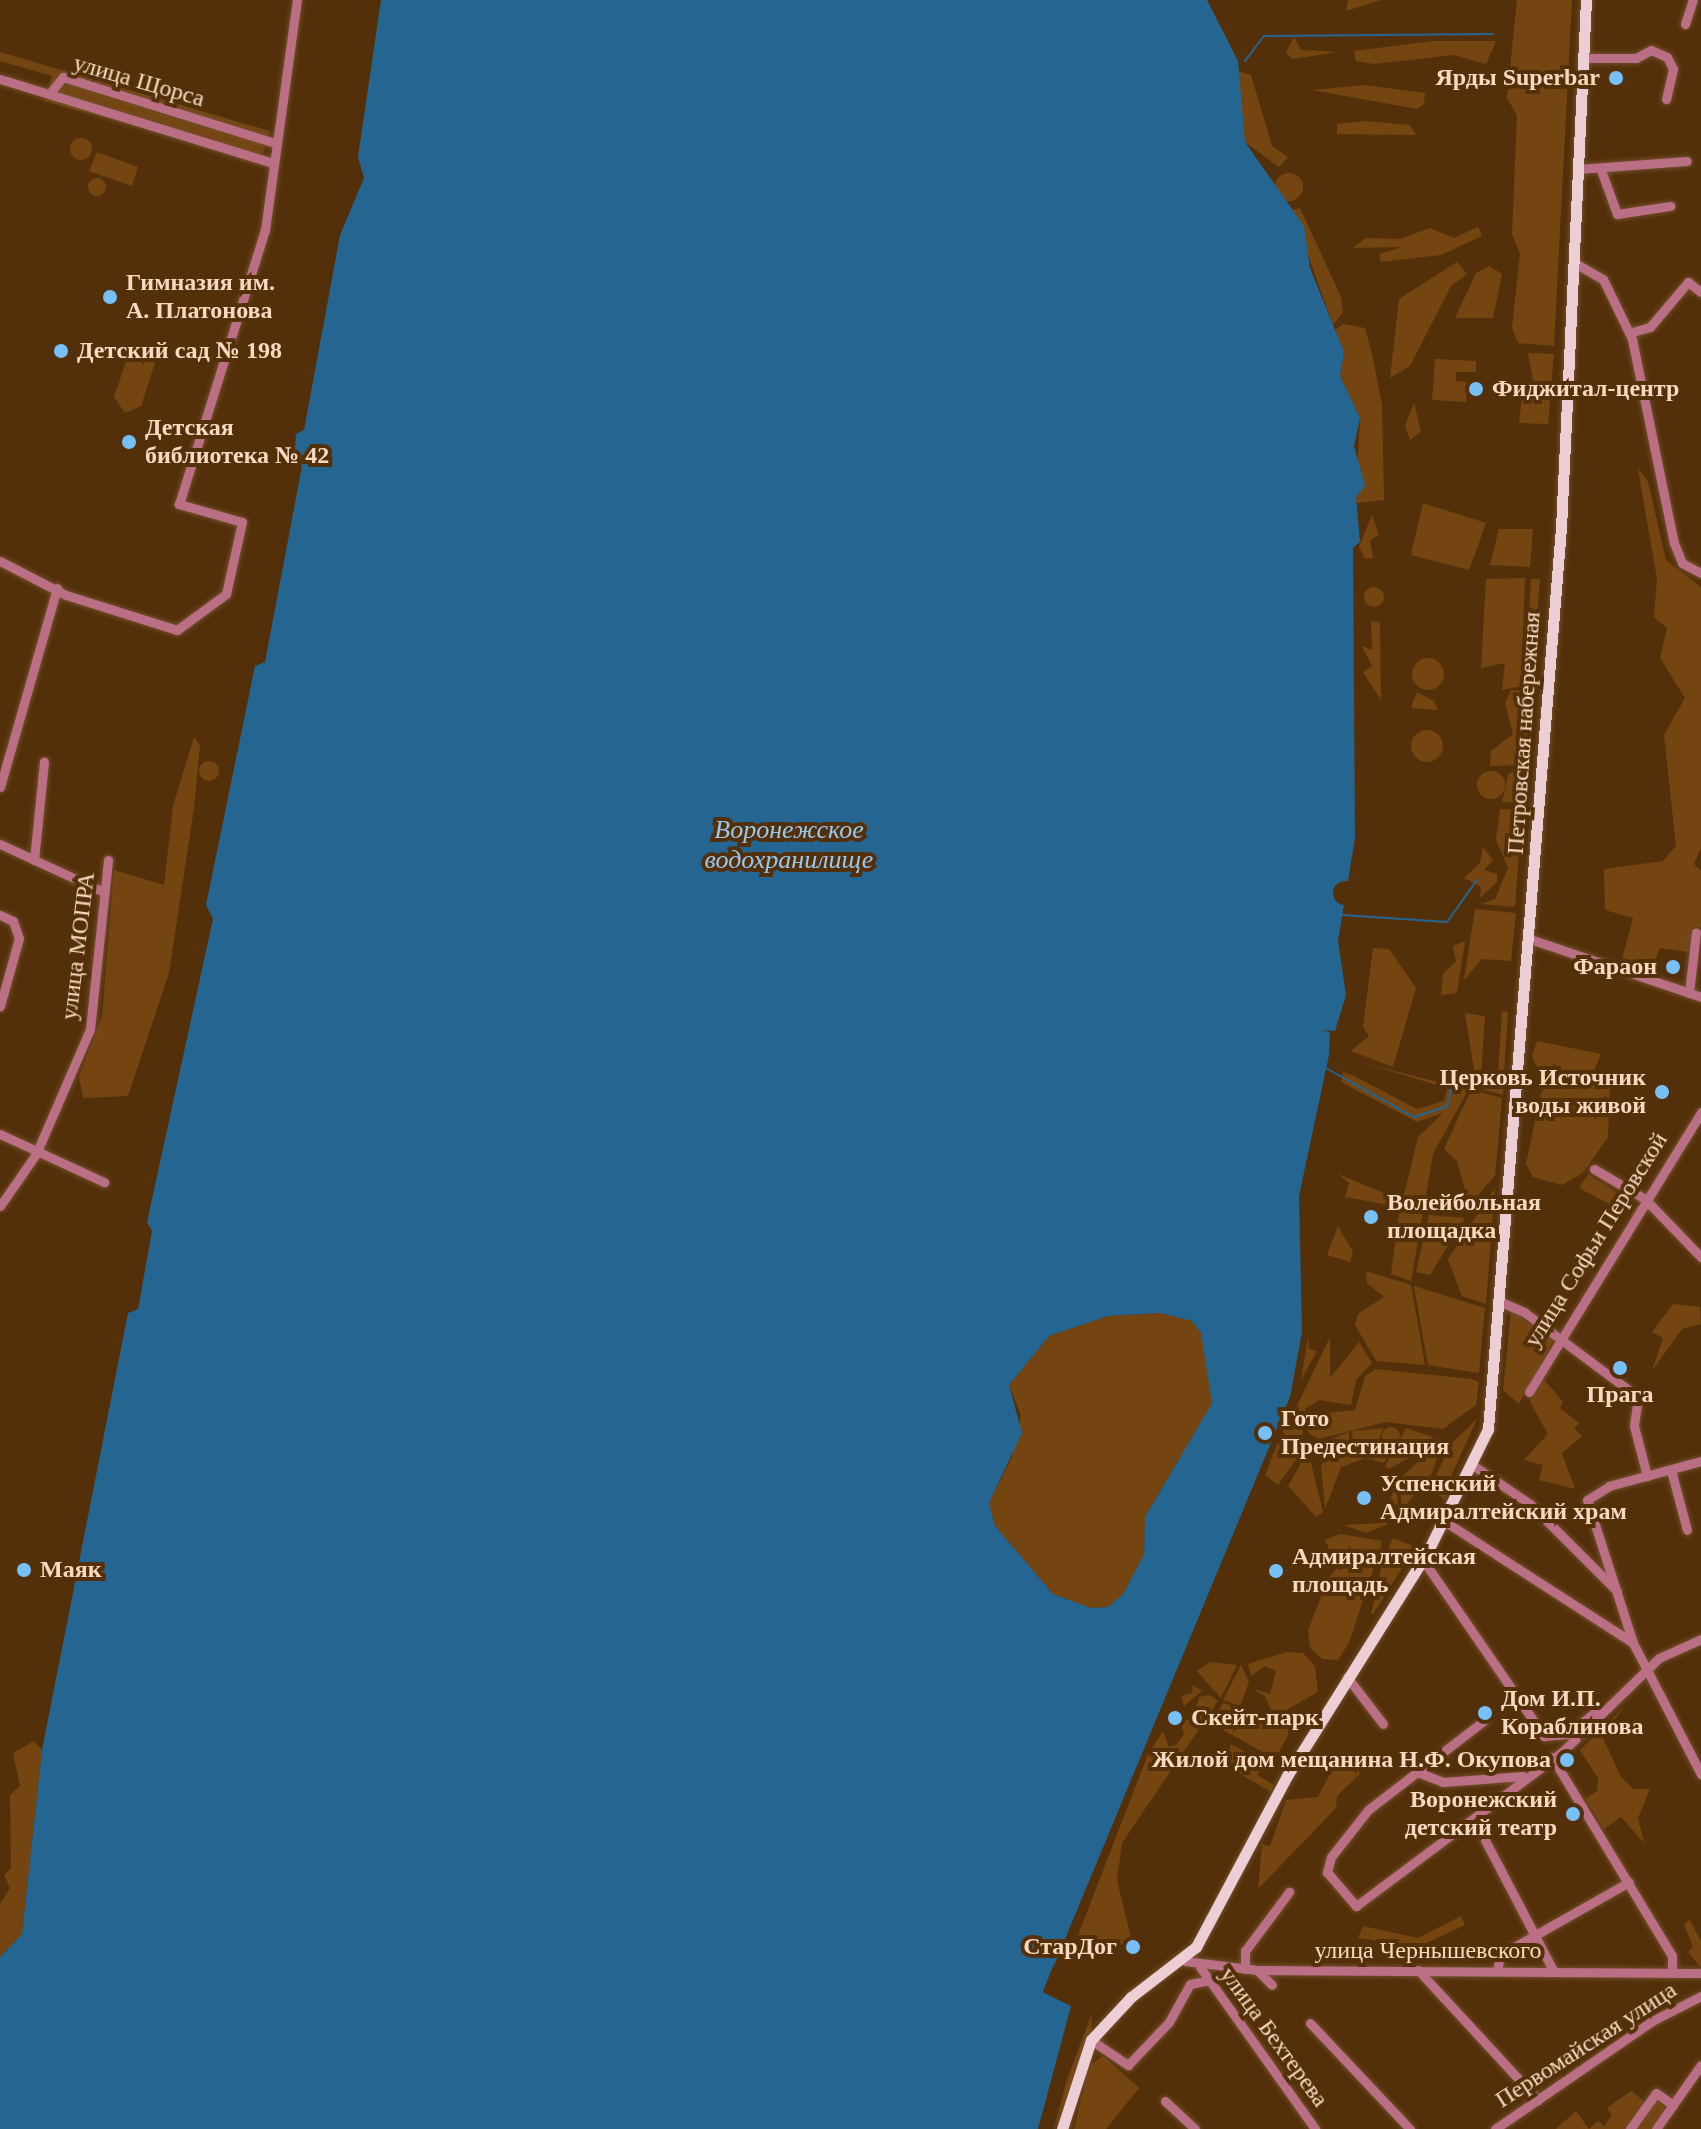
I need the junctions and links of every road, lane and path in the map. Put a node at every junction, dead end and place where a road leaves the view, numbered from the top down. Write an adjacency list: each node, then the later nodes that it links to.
1 (297, 0): 9 (street)
2 (1586, 0): 5 (main road, Петровская набережная)
3 (1693, 0): 4 (street)
4 (1685, 24)
5 (1583, 58): 8 (street); 12 (main road, Петровская набережная)
6 (0, 79): 7 (street, улица Щорса)
7 (50, 93): 9 (street, улица Щорса); 11 (street)
8 (1666, 99)
9 (275, 143): 11 (street)
10 (1687, 161): 13 (street)
11 (273, 163): 20 (street)
12 (1578, 169): 13 (street); 15 (main road, Петровская набережная)
13 (1601, 170): 14 (street)
14 (1670, 206)
15 (1573, 262): 17 (street); 29 (main road, Петровская набережная)
16 (1701, 292): 17 (street)
17 (1629, 333): 19 (street)
18 (0, 561): 20 (street)
19 (1701, 573)
20 (57, 588): 22 (street)
21 (44, 762): 24 (street)
22 (0, 787)
23 (0, 844): 24 (street)
24 (34, 860): 26 (street)
25 (108, 860): 26 (street, улица МОПРА)
26 (104, 892): 35 (street, улица МОПРА)
27 (0, 915): 32 (street)
28 (1696, 932): 30 (street)
29 (1530, 939): 30 (street); 41 (main road, Петровская набережная)
30 (1689, 993): 31 (street)
31 (1701, 997)
32 (0, 1006)
33 (1701, 1112): 38 (street, улица Софьи Перовской)
34 (0, 1134): 35 (street)
35 (36, 1154): 37 (street); 39 (street, улица МОПРА)
36 (1594, 1169): 38 (street)
37 (104, 1182)
38 (1645, 1199): 40 (street); 42 (street, улица Софьи Перовской)
39 (0, 1206)
40 (1701, 1257)
41 (1503, 1303): 42 (street); 45 (main road, Петровская набережная)
42 (1559, 1339): 43 (street, улица Софьи Перовской); 47 (street)
43 (1529, 1392)
44 (1701, 1461): 46 (street)
45 (1474, 1466): 48 (main road); 51 (street)
46 (1671, 1470): 47 (street); 49 (street)
47 (1647, 1476): 51 (street)
48 (1444, 1521): 50 (main road); 53 (street)
49 (1687, 1530)
50 (1423, 1560): 55 (main road); 56 (street)
51 (1617, 1591): 53 (street)
52 (1701, 1639): 54 (street)
53 (1633, 1643): 54 (street)
54 (1650, 1665): 56 (street); 61 (street)
55 (1347, 1677): 58 (street); 67 (main road)
56 (1601, 1707): 59 (street)
57 (1486, 1719): 60 (street)
58 (1383, 1724)
59 (1552, 1757): 62 (street); 64 (street)
60 (1417, 1772): 62 (street); 63 (street)
61 (1701, 1774)
62 (1523, 1776): 63 (street)
63 (1475, 1821): 66 (street)
64 (1629, 1882): 66 (street); 74 (street)
65 (1289, 1892): 69 (street)
66 (1538, 1934): 72 (street); 73 (street)
67 (1185, 1961): 68 (street, улица Чернышевского); 80 (main road)
68 (1200, 1967): 69 (street, улица Чернышевского); 76 (street, улица Бехтерева)
69 (1245, 1969): 70 (street, улица Чернышевского)
70 (1257, 1970): 71 (street, улица Чернышевского); 77 (street)
71 (1418, 1970): 72 (street, улица Чернышевского); 82 (street)
72 (1497, 1971): 73 (street, улица Чернышевского)
73 (1554, 1972): 74 (street, улица Чернышевского)
74 (1672, 1972): 75 (street, улица Чернышевского)
75 (1701, 1973)
76 (1206, 1981): 80 (street); 87 (street, улица Бехтерева)
77 (1272, 1985)
78 (1701, 1996): 82 (street, Первомайская улица)
79 (1310, 2023): 88 (street)
80 (1091, 2040): 85 (main road)
81 (1701, 2065): 84 (street)
82 (1538, 2100): 89 (street, Первомайская улица)
83 (1165, 2101): 86 (street)
84 (1673, 2105): 90 (street); 91 (street)
85 (1062, 2129)
86 (1195, 2129)
87 (1315, 2129)
88 (1410, 2129)
89 (1495, 2129)
90 (1630, 2129)
91 (1656, 2129)

